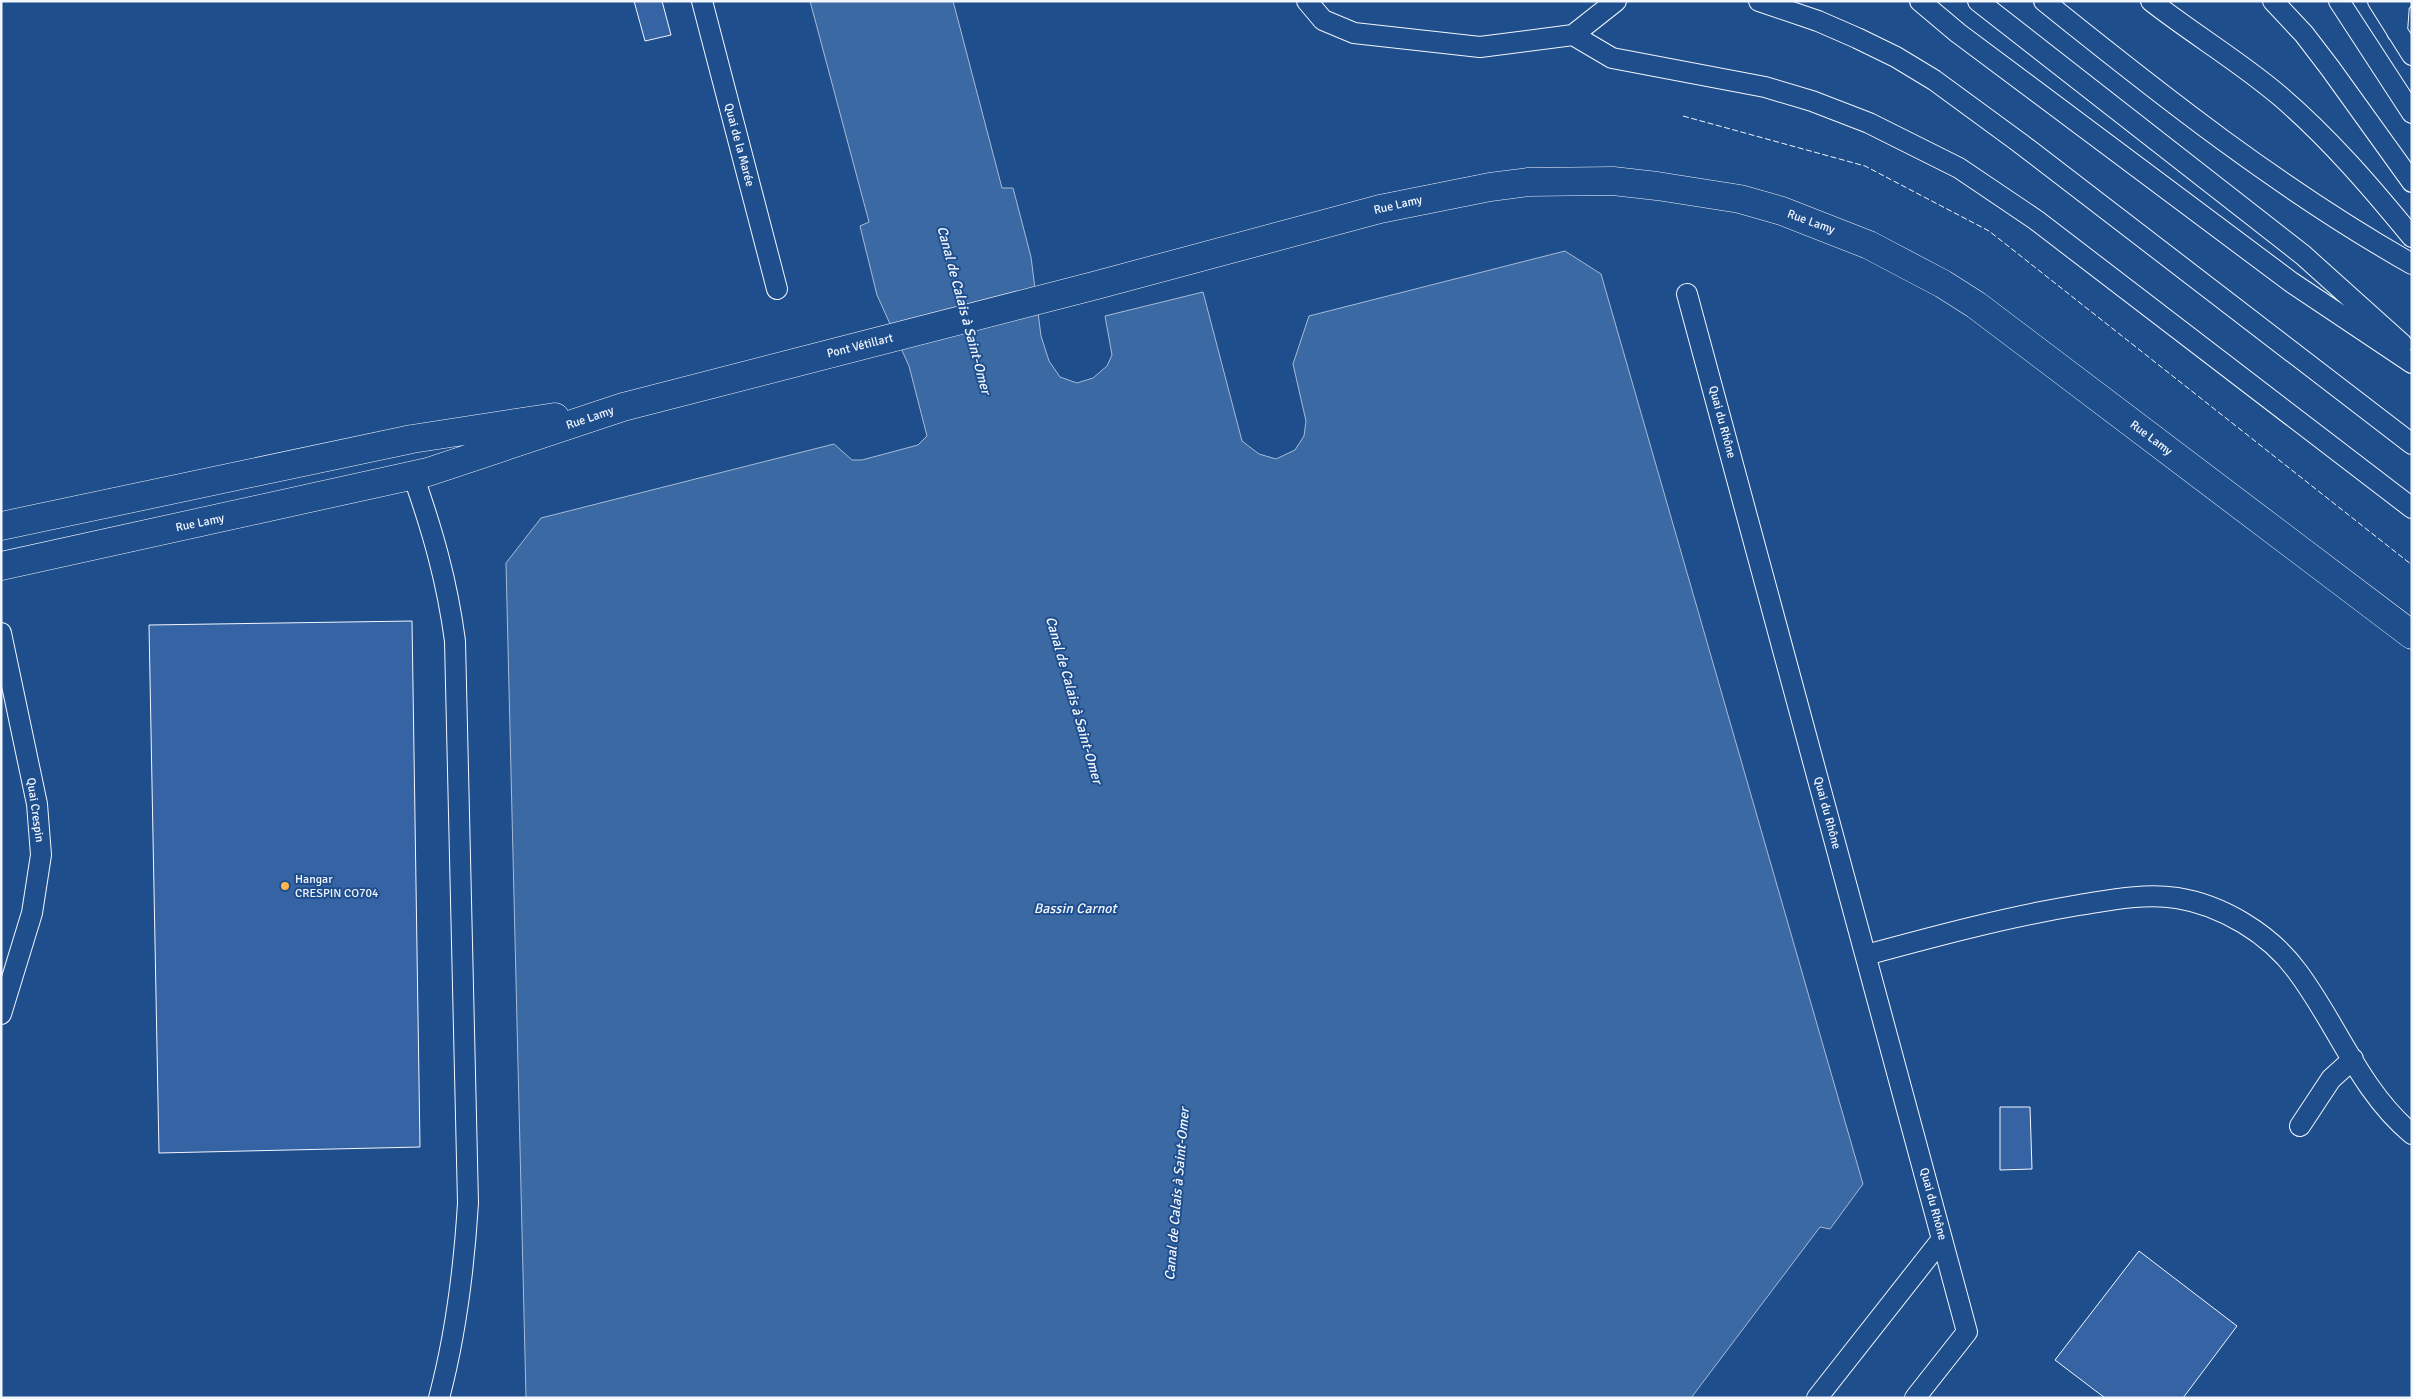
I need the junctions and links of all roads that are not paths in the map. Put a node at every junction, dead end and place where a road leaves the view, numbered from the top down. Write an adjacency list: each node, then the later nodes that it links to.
1 (702, 1): 21 (lane, Quai de la Marée)
2 (1307, 1): 14 (lane)
3 (1616, 1): 14 (lane)
4 (1759, 1): 26 (lane)
5 (1920, 1): 24 (lane)
6 (1978, 1): 23 (lane)
7 (2044, 1): 19 (lane)
8 (2151, 1): 18 (lane)
9 (2273, 1): 17 (lane)
10 (2339, 1): 16 (lane)
11 (2378, 1): 13 (lane)
12 (2402, 1): 13 (lane)
13 (2397, 32): 15 (lane)
14 (1573, 35): 28 (lane)
15 (2412, 54)
16 (2412, 113)
17 (2412, 182)
18 (2412, 237)
19 (2412, 264)
20 (1097, 285): 25 (street, Pont Vétillart); 32 (street, Rue Lamy)
21 (777, 289)
22 (1687, 294): 33 (lane, Quai du Rhône)
23 (2412, 354)
24 (2412, 364)
25 (623, 407): 27 (street, Rue Lamy); 29 (street, Rue Lamy)
26 (2412, 444)
27 (413, 476): 30 (street, Rue Lamy); 39 (lane)
28 (2412, 508)
29 (1, 526)
30 (1, 566)
31 (1, 633): 34 (lane, Quai Crespin)
32 (2412, 635)
33 (1866, 955): 35 (lane); 38 (lane, Quai du Rhône)
34 (1, 1014)
35 (2353, 1059): 36 (lane); 37 (lane)
36 (2300, 1126)
37 (2408, 1130)
38 (1942, 1239): 40 (lane); 41 (lane, Quai du Rhône)
39 (439, 1398)
40 (1817, 1398)
41 (1915, 1398)

